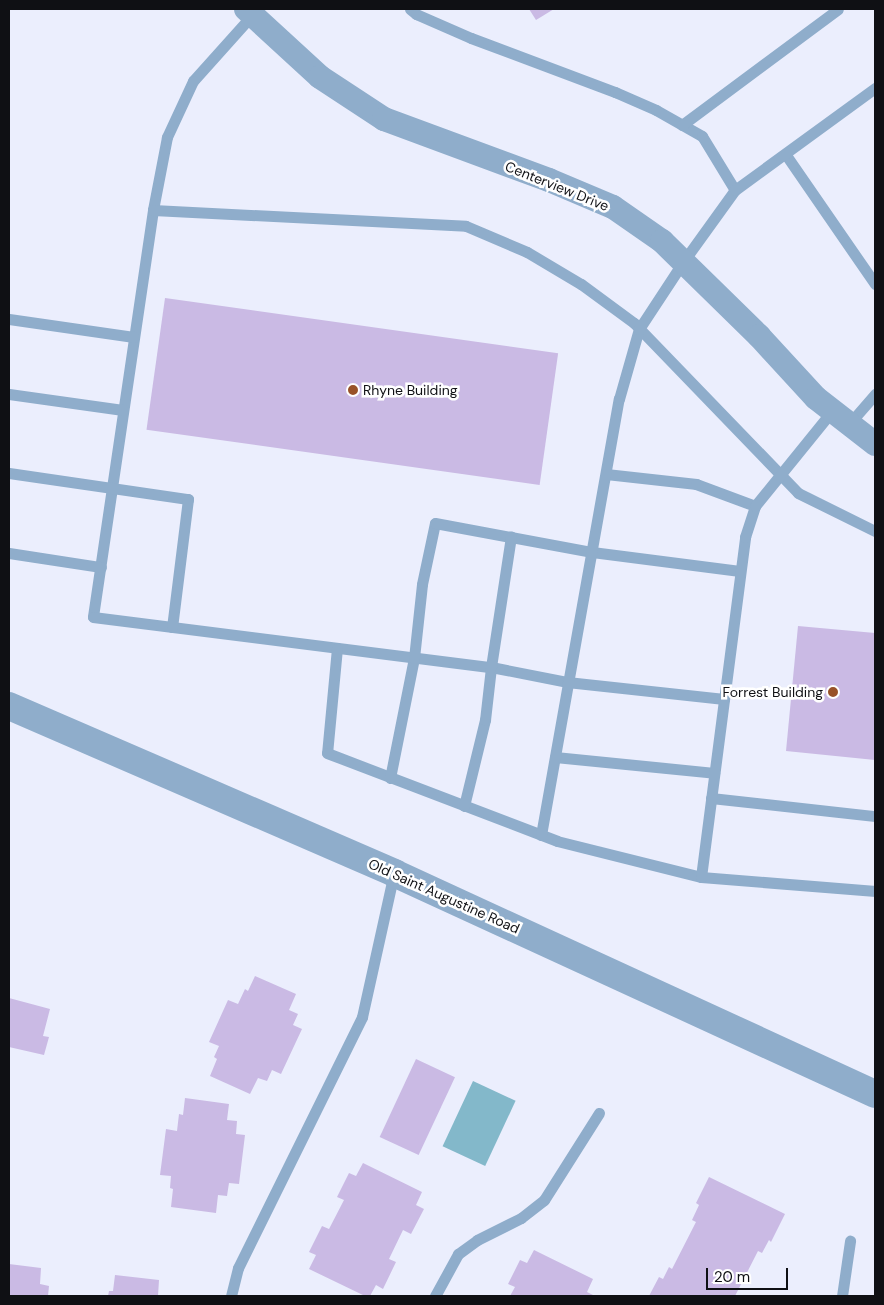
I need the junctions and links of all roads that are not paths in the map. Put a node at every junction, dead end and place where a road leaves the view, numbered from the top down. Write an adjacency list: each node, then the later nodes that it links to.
1 (410, 9): 5 (lane)
2 (838, 9): 5 (lane)
3 (253, 10): 8 (lane); 9 (street, Centerview Drive)
4 (875, 88): 6 (lane)
5 (682, 125): 7 (lane)
6 (786, 155): 7 (lane); 10 (lane)
7 (735, 190): 9 (lane)
8 (153, 210): 12 (lane); 13 (lane)
9 (682, 262): 12 (lane); 17 (street, Centerview Drive)
10 (875, 284)
11 (9, 319): 13 (lane)
12 (639, 328): 20 (lane); 21 (lane)
13 (134, 336): 16 (lane)
14 (9, 394): 16 (lane)
15 (875, 394): 17 (lane)
16 (123, 410): 22 (lane)
17 (841, 418): 18 (street, Centerview Drive); 21 (lane)
18 (875, 444)
19 (9, 473): 22 (lane)
20 (606, 474): 23 (lane); 26 (lane)
21 (781, 474): 23 (lane); 24 (lane)
22 (112, 488): 28 (lane); 30 (lane)
23 (755, 506): 29 (lane)
24 (875, 531)
25 (511, 537): 26 (lane); 32 (lane); 33 (lane)
26 (592, 552): 29 (lane); 34 (lane)
27 (9, 553): 28 (lane)
28 (100, 567): 30 (lane)
29 (740, 570): 35 (lane)
30 (172, 627): 31 (lane)
31 (337, 648): 32 (lane); 39 (lane)
32 (414, 658): 33 (lane); 39 (lane)
33 (490, 668): 34 (lane); 41 (lane)
34 (568, 682): 35 (lane); 37 (lane)
35 (724, 699): 38 (lane)
36 (9, 706): 44 (street, Old Saint Augustine Road)
37 (555, 757): 38 (lane); 43 (lane)
38 (714, 773): 40 (lane)
39 (390, 778): 41 (lane)
40 (711, 798): 42 (lane); 45 (lane)
41 (464, 806): 43 (lane)
42 (875, 816)
43 (541, 836): 45 (lane)
44 (394, 873): 47 (street, Old Saint Augustine Road); 50 (lane)
45 (701, 876): 46 (lane)
46 (875, 891)
47 (875, 1094)
48 (599, 1113): 51 (lane)
49 (850, 1241): 52 (lane)
50 (231, 1296)
51 (435, 1296)
52 (842, 1296)

